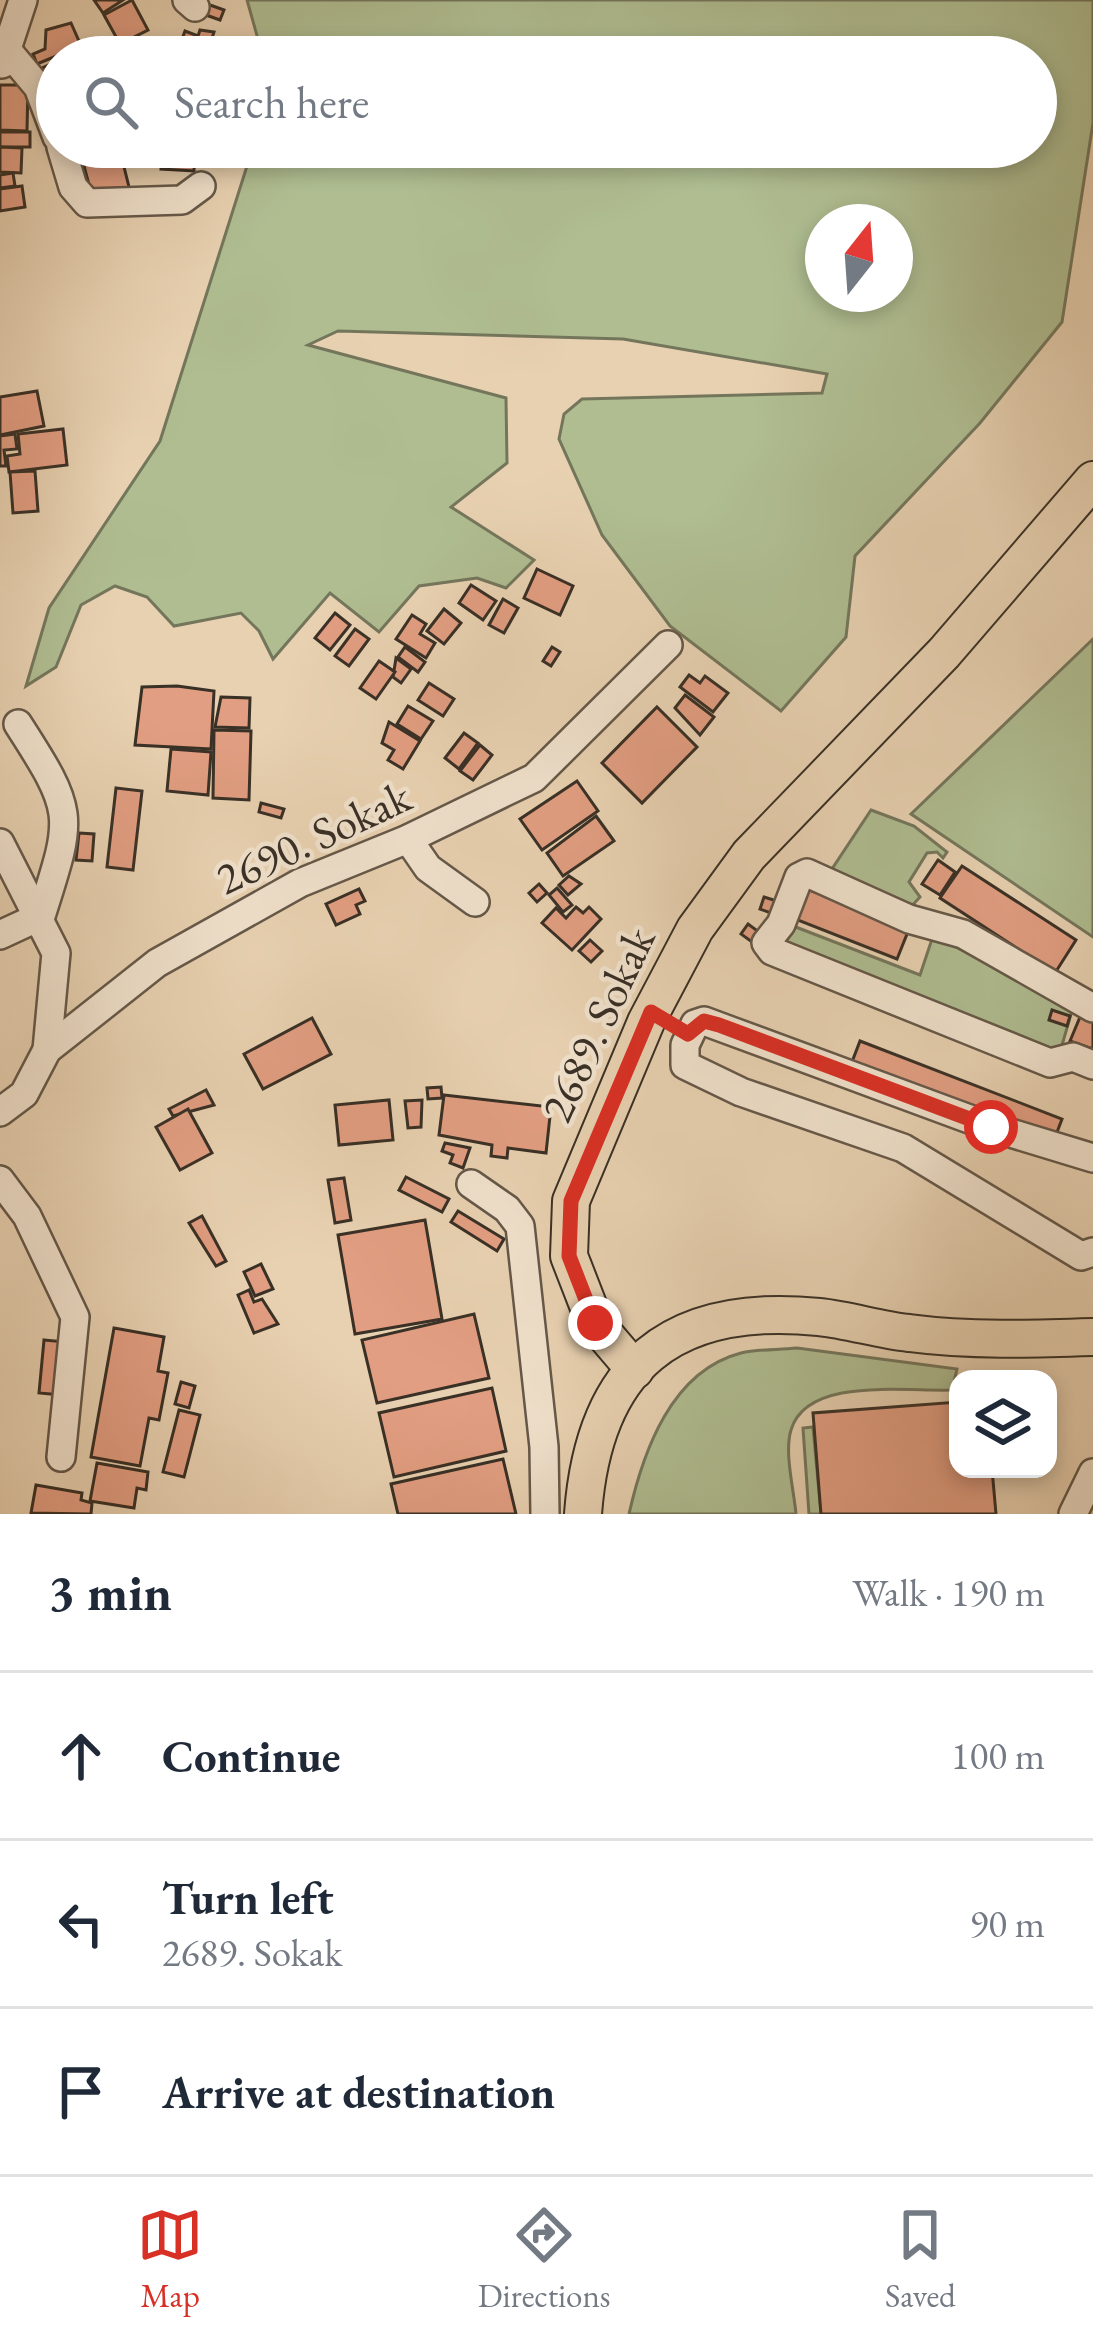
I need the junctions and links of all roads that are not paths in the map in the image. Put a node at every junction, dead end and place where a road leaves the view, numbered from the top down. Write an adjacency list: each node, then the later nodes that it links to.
1 (23, 0): 2 (street)
2 (4, 59): 3 (street)
3 (36, 85)
4 (67, 168): 5 (street)
5 (201, 186)
6 (1093, 480): 15 (main road, 2689. Sokak)
7 (668, 645): 9 (street, 2690. Sokak)
8 (18, 724): 12 (street)
9 (407, 839): 11 (street); 17 (street, 2690. Sokak)
10 (0, 843): 12 (street)
11 (475, 902)
12 (41, 916): 13 (street); 17 (street)
13 (0, 935)
14 (1093, 1008): 18 (street)
15 (651, 1012): 16 (street); 25 (main road, 2689. Sokak)
16 (688, 1034): 20 (street); 23 (street)
17 (47, 1050): 19 (street, 2690. Sokak)
18 (1093, 1065)
19 (0, 1112)
20 (1093, 1157)
21 (0, 1180): 26 (street)
22 (471, 1184): 28 (street)
23 (1093, 1252)
24 (1093, 1337): 25 (main road)
25 (635, 1370): 29 (main road)
26 (61, 1456)
27 (1093, 1473): 30 (street)
28 (545, 1514)
29 (583, 1514)
30 (1073, 1514)

